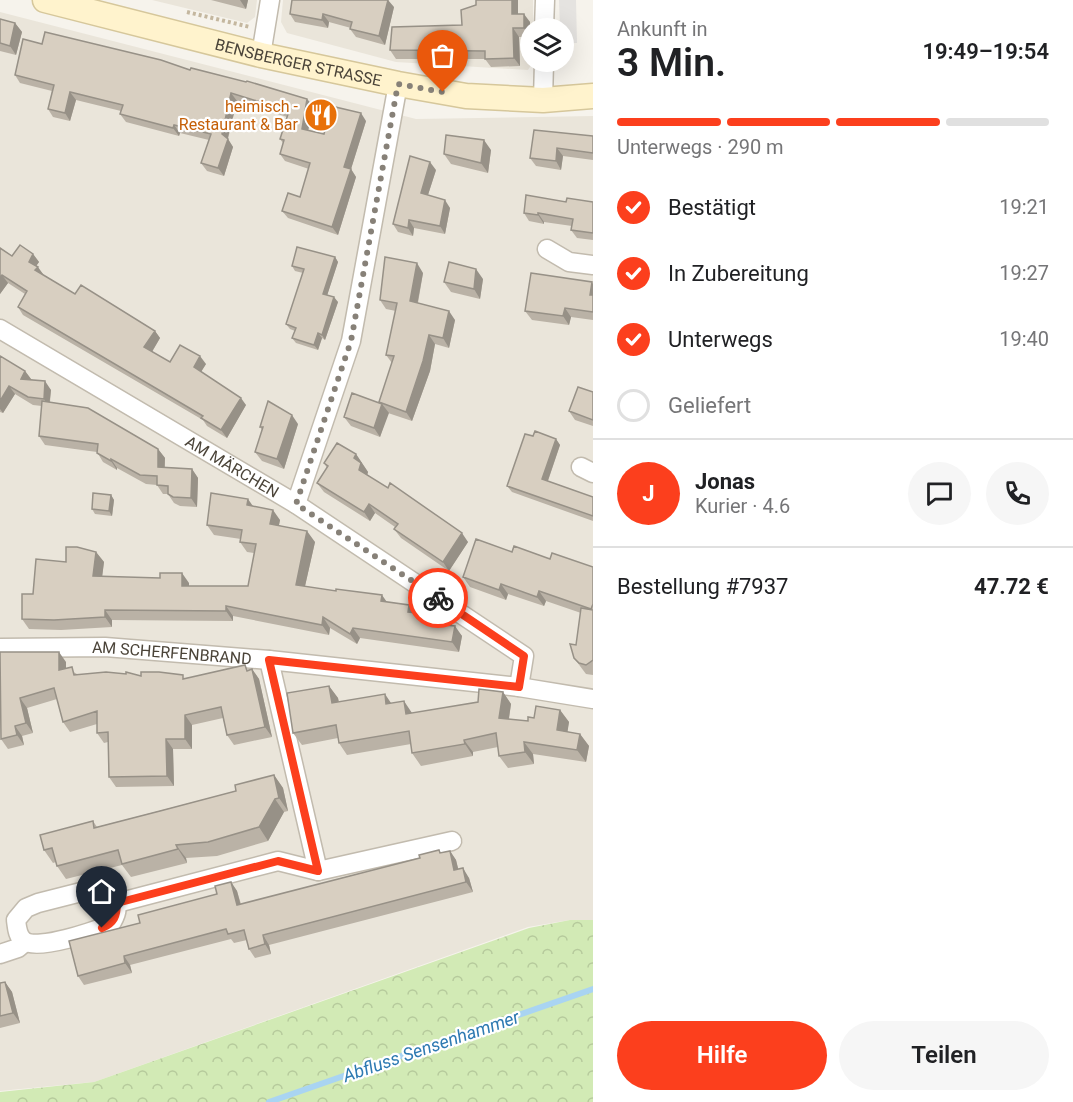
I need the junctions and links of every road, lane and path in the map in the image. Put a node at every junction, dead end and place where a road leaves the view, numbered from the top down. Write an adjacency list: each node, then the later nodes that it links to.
1 (45, 0): 7 (main road, BENSBERGER STRASSE)
2 (270, 0): 6 (street)
3 (545, 0): 5 (street)
4 (180, 10): 6 (path)
5 (544, 18)
6 (266, 31): 7 (street)
7 (261, 55): 9 (main road, BENSBERGER STRASSE)
8 (544, 72): 11 (street)
9 (398, 84): 11 (main road, BENSBERGER STRASSE); 15 (street)
10 (593, 96): 11 (main road, BENSBERGER STRASSE)
11 (543, 100)
12 (547, 249): 13 (street)
13 (593, 265)
14 (0, 329): 15 (street, AM MÄRCHEN)
15 (296, 504): 18 (street, AM MÄRCHEN)
16 (0, 648): 17 (street, AM SCHERFENBRAND)
17 (269, 660): 18 (street, AM SCHERFENBRAND); 21 (street)
18 (519, 687): 19 (street, AM SCHERFENBRAND)
19 (593, 699)
20 (452, 841): 21 (street)
21 (318, 871): 22 (street)
22 (117, 903): 23 (street); 23 (street)
23 (25, 942): 24 (street)
24 (0, 954)

